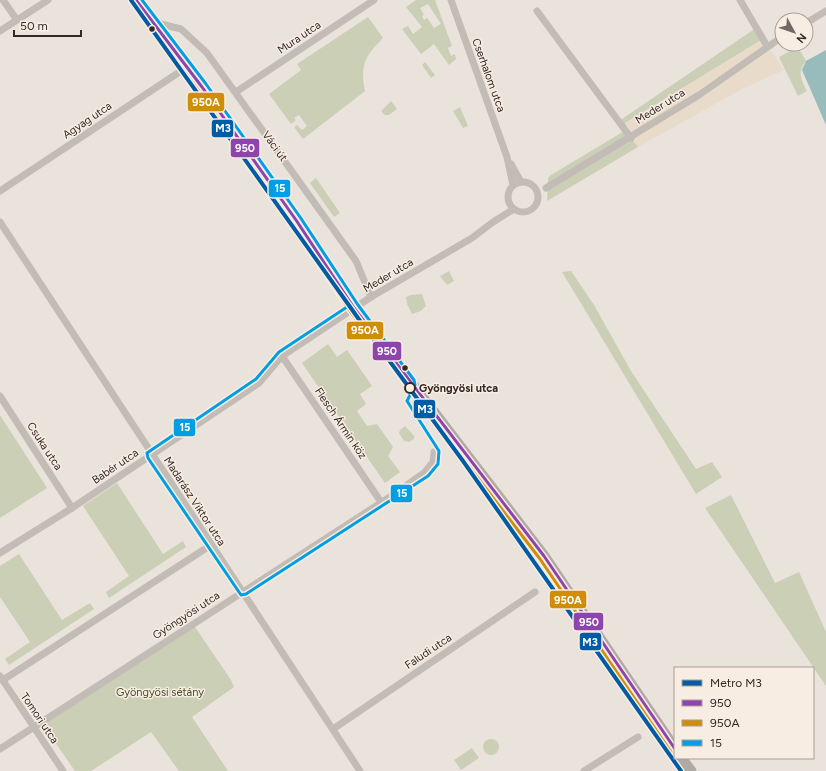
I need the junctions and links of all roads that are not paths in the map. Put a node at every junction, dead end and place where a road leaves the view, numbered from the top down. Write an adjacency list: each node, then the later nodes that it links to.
1 (3, 0): 10 (street)
2 (48, 0): 10 (street)
3 (136, 0): 11 (main road)
4 (374, 0): 16 (street, Mura utca)
5 (451, 0): 18 (street, Cserhalom utca)
6 (740, 0): 14 (street)
7 (537, 11): 17 (street)
8 (826, 11): 9 (street)
9 (814, 18)
10 (17, 20): 12 (street)
11 (152, 22): 15 (main road); 16 (street, Váci út)
12 (0, 30)
13 (774, 42): 14 (street, Meder utca)
14 (767, 46): 17 (street, Meder utca)
15 (186, 67): 22 (street, Agyag utca); 26 (main road)
16 (236, 92): 25 (street, Váci út)
17 (631, 138): 21 (street, Meder utca)
18 (507, 157): 19 (street, Cserhalom utca); 20 (street, Cserhalom utca)
19 (521, 182): 20 (street); 23 (street)
20 (513, 185): 23 (street)
21 (546, 188)
22 (0, 190)
23 (512, 207): 25 (street, Meder utca)
24 (0, 222): 30 (street, Madarász Viktor utca)
25 (371, 297): 26 (street, Meder utca)
26 (354, 308): 27 (street, Babér utca); 41 (main road)
27 (282, 356): 30 (street, Babér utca); 31 (street, Flesch Ármin köz)
28 (0, 396): 32 (street, Csuka utca)
29 (434, 452): 31 (street, Gyöngyösi utca)
30 (152, 455): 32 (street, Babér utca); 33 (street, Madarász Viktor utca)
31 (381, 502): 35 (street, Gyöngyösi utca)
32 (72, 508): 34 (street, Babér utca)
33 (211, 545): 35 (street, Madarász Viktor utca); 37 (street)
34 (0, 553)
35 (243, 590): 38 (street, Gyöngyösi utca); 39 (street, Madarász Viktor utca)
36 (535, 592): 39 (street, Faludi utca)
37 (1, 678): 38 (street, Tomori utca)
38 (33, 727): 42 (street, Gyöngyösi utca); 44 (street, Tomori utca)
39 (333, 729): 45 (street, Madarász Viktor utca)
40 (638, 737): 46 (street)
41 (674, 748)
42 (0, 749)
43 (682, 759): 47 (main road)
44 (63, 771)
45 (360, 771)
46 (584, 771)
47 (690, 771)

